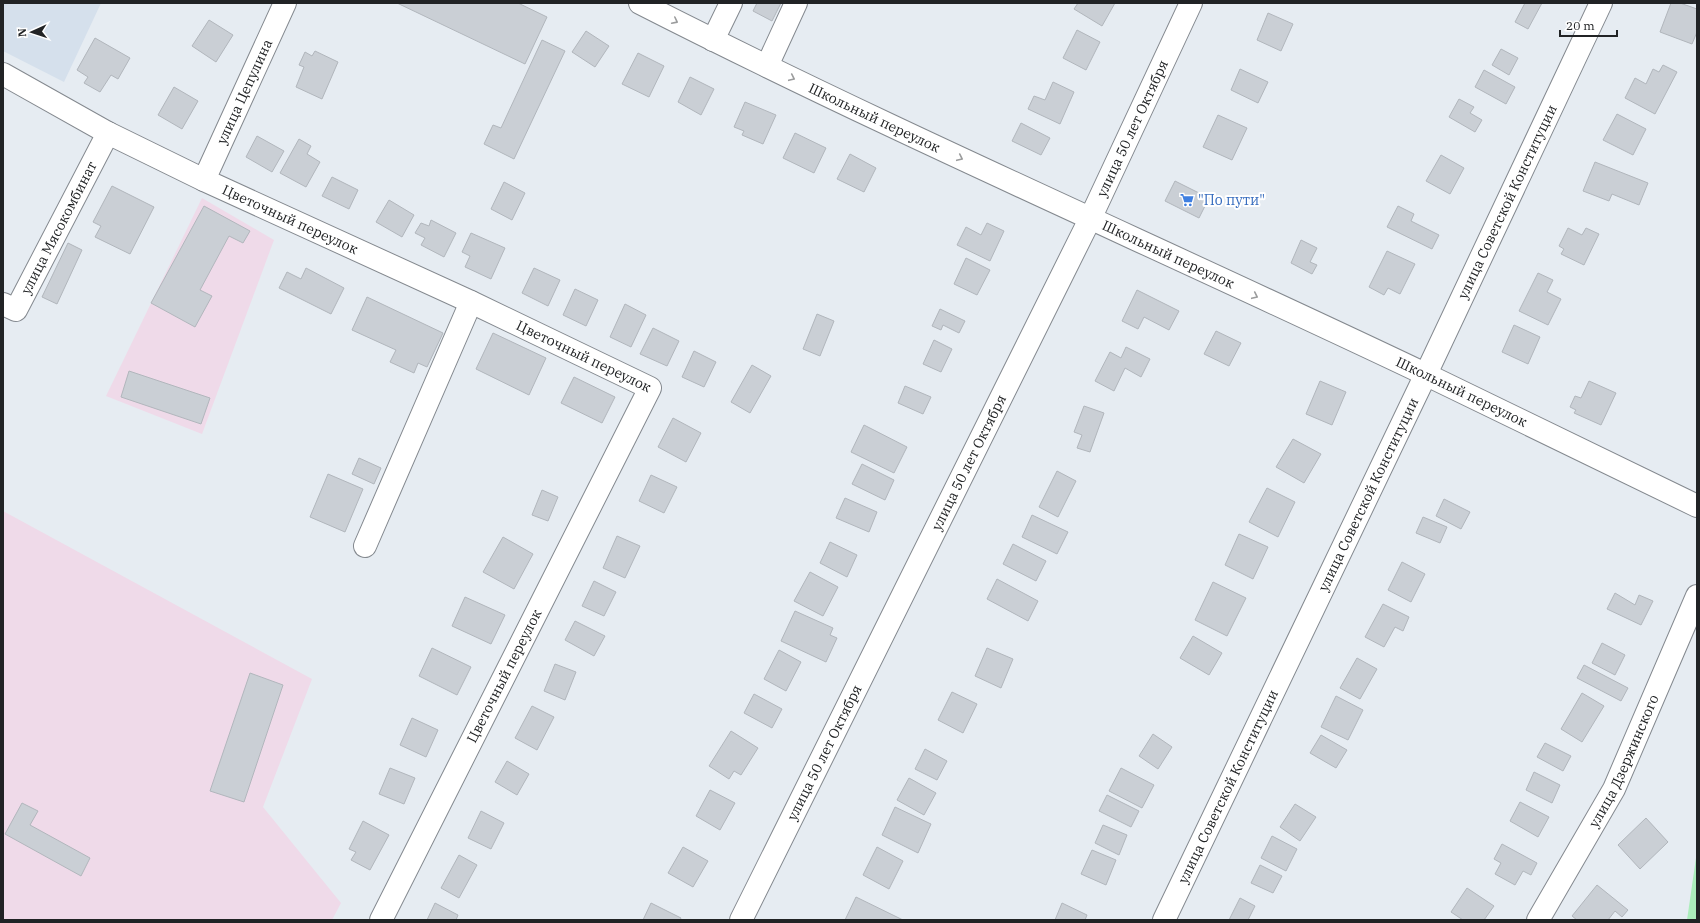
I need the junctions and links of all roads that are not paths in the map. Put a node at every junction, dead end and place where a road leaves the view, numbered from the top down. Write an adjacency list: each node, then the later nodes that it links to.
1 (285, 3): 11 (street, улица Цепулина)
2 (640, 3): 7 (street, Школьный переулок, one-way to 7)
3 (730, 3): 7 (street)
4 (796, 3): 8 (street)
5 (1191, 3): 12 (street, улица 50 лет Октября)
6 (1601, 3): 15 (street, улица Советской Конституции)
7 (713, 40): 8 (street, Школьный переулок)
8 (767, 66): 12 (street, Школьный переулок, one-way to 12)
9 (3, 74): 10 (street, Цветочный переулок)
10 (108, 133): 11 (street, Цветочный переулок); 14 (street, улица Мясокомбинат)
11 (204, 180): 13 (street, Цветочный переулок)
12 (1090, 219): 15 (street, Школьный переулок, one-way to 15); 20 (street, улица 50 лет Октября)
13 (471, 302): 17 (street); 19 (street, Цветочный переулок)
14 (3, 304)
15 (1426, 374): 16 (street, Школьный переулок); 21 (street, улица Советской Конституции)
16 (1697, 506)
17 (365, 546)
18 (1697, 596): 22 (street, улица Дзержинского)
19 (381, 920)
20 (741, 920)
21 (1164, 920)
22 (1538, 920)

